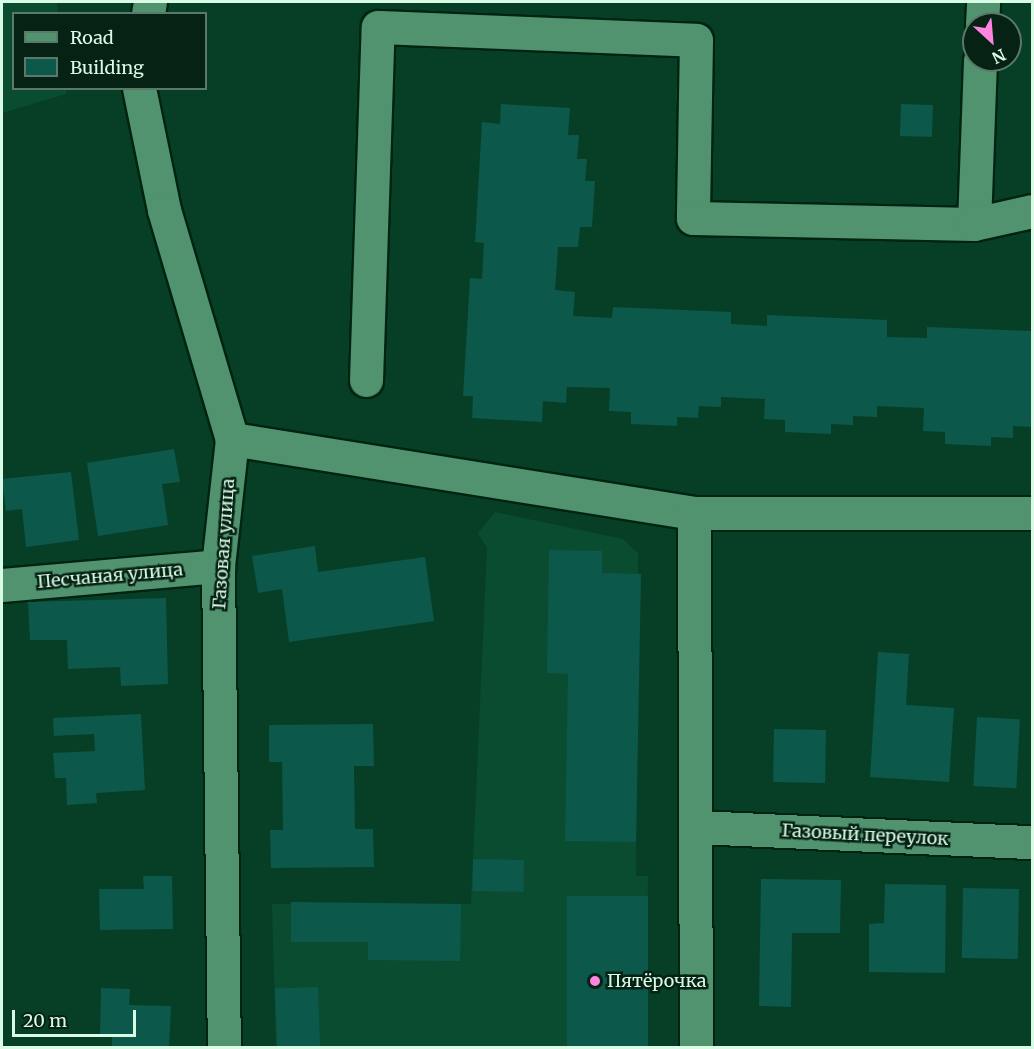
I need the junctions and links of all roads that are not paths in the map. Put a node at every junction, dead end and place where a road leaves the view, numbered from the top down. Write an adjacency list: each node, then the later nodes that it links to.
1 (980, 72): 4 (street)
2 (139, 90): 6 (street, Газовая улица)
3 (1032, 211): 4 (street)
4 (974, 224): 5 (street)
5 (366, 380)
6 (232, 440): 7 (street); 9 (street, Газовая улица)
7 (694, 513): 8 (street); 11 (street)
8 (1032, 513)
9 (218, 566): 10 (street, Песчаная улица); 13 (street, Газовая улица)
10 (2, 585)
11 (697, 828): 12 (street, Газовый переулок); 14 (street)
12 (1032, 842)
13 (224, 1047)
14 (696, 1047)

